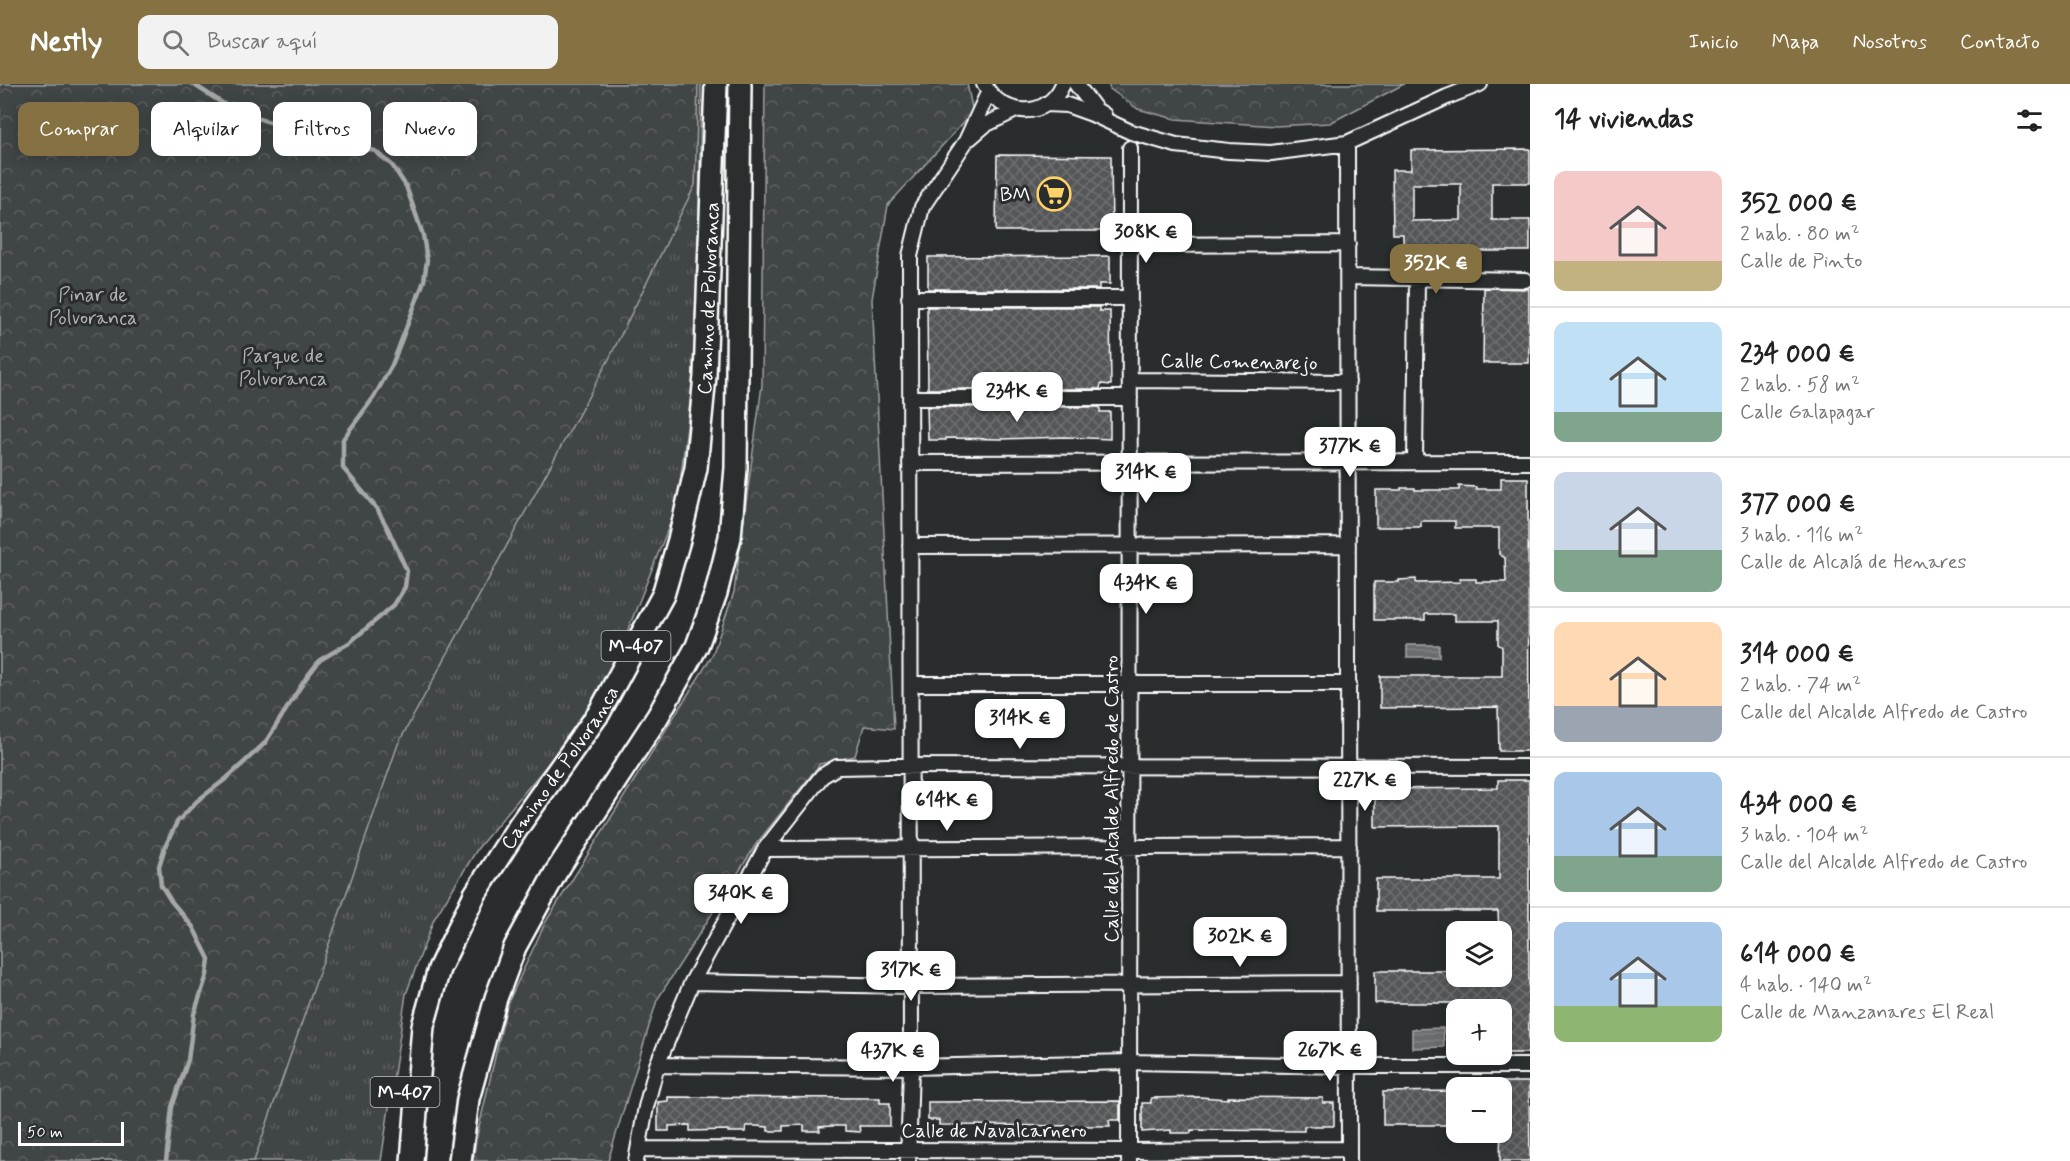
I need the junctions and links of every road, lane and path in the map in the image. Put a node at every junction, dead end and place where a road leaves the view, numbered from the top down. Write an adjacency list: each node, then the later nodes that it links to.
1 (716, 84): 47 (highway, Camino de Polvoranca / M-407)
2 (740, 84): 59 (highway, Camino de Polvoranca / M-407)
3 (1063, 84): 7 (street)
4 (1076, 84): 9 (street)
5 (1479, 84): 11 (street)
6 (986, 89): 8 (street); 10 (street)
7 (1046, 104): 8 (street); 9 (street)
8 (1016, 110): 10 (street)
9 (1120, 126): 11 (street)
10 (966, 141): 18 (street)
11 (1347, 143): 13 (street)
12 (1130, 148): 14 (street, Calle del Alcalde Alfredo de Castro)
13 (1348, 244): 14 (street); 15 (street)
14 (1131, 245): 19 (street, Calle del Alcalde Alfredo de Castro)
15 (1348, 277): 16 (street); 21 (street)
16 (1417, 279): 17 (street); 26 (street)
17 (1524, 280)
18 (909, 298): 19 (street); 22 (street)
19 (1130, 298): 20 (street, Calle del Alcalde Alfredo de Castro)
20 (1130, 380): 21 (street, Calle Comenarejo); 23 (street, Calle del Alcalde Alfredo de Castro)
21 (1348, 382): 25 (street)
22 (910, 398): 23 (street); 28 (street)
23 (1130, 398): 24 (street, Calle del Alcalde Alfredo de Castro)
24 (1130, 462): 25 (street); 28 (street); 31 (street, Calle del Alcalde Alfredo de Castro)
25 (1349, 462): 26 (street); 29 (street)
26 (1415, 462): 27 (street)
27 (1530, 462)
28 (910, 463): 30 (street)
29 (1348, 545): 31 (street); 33 (street)
30 (910, 546): 31 (street); 32 (street)
31 (1130, 546): 34 (street, Calle del Alcalde Alfredo de Castro)
32 (910, 684): 34 (street); 36 (street)
33 (1349, 684): 34 (street); 38 (street)
34 (1130, 685): 35 (street, Calle del Alcalde Alfredo de Castro)
35 (1130, 765): 36 (street); 38 (street); 40 (street, Calle del Alcalde Alfredo de Castro)
36 (910, 766): 41 (street); 42 (street)
37 (1530, 766): 38 (street)
38 (1349, 767): 39 (street)
39 (1349, 846): 40 (street); 44 (street)
40 (1130, 847): 41 (street); 45 (street, Calle del Alcalde Alfredo de Castro)
41 (911, 848): 42 (street); 46 (street)
42 (765, 849): 43 (street)
43 (692, 982): 46 (street); 49 (street)
44 (1349, 983): 45 (street); 50 (street)
45 (1131, 985): 46 (street); 48 (street, Calle del Alcalde Alfredo de Castro)
46 (911, 986): 52 (street)
47 (423, 1026): 57 (highway, M-407); 58 (highway, Camino de Polvoranca / M-407)
48 (1130, 1062): 50 (street); 52 (street); 56 (street, Calle del Alcalde Alfredo de Castro)
49 (657, 1065): 52 (street); 53 (street)
50 (1349, 1066): 51 (street); 55 (street)
51 (1530, 1066)
52 (911, 1067): 54 (street)
53 (637, 1155): 54 (street, Calle de Navalcarnero)
54 (908, 1155): 56 (street, Calle de Navalcarnero)
55 (1349, 1155): 56 (street, Calle de Navalcarnero)
56 (1129, 1156)
57 (399, 1161)
58 (412, 1161)
59 (460, 1161)

